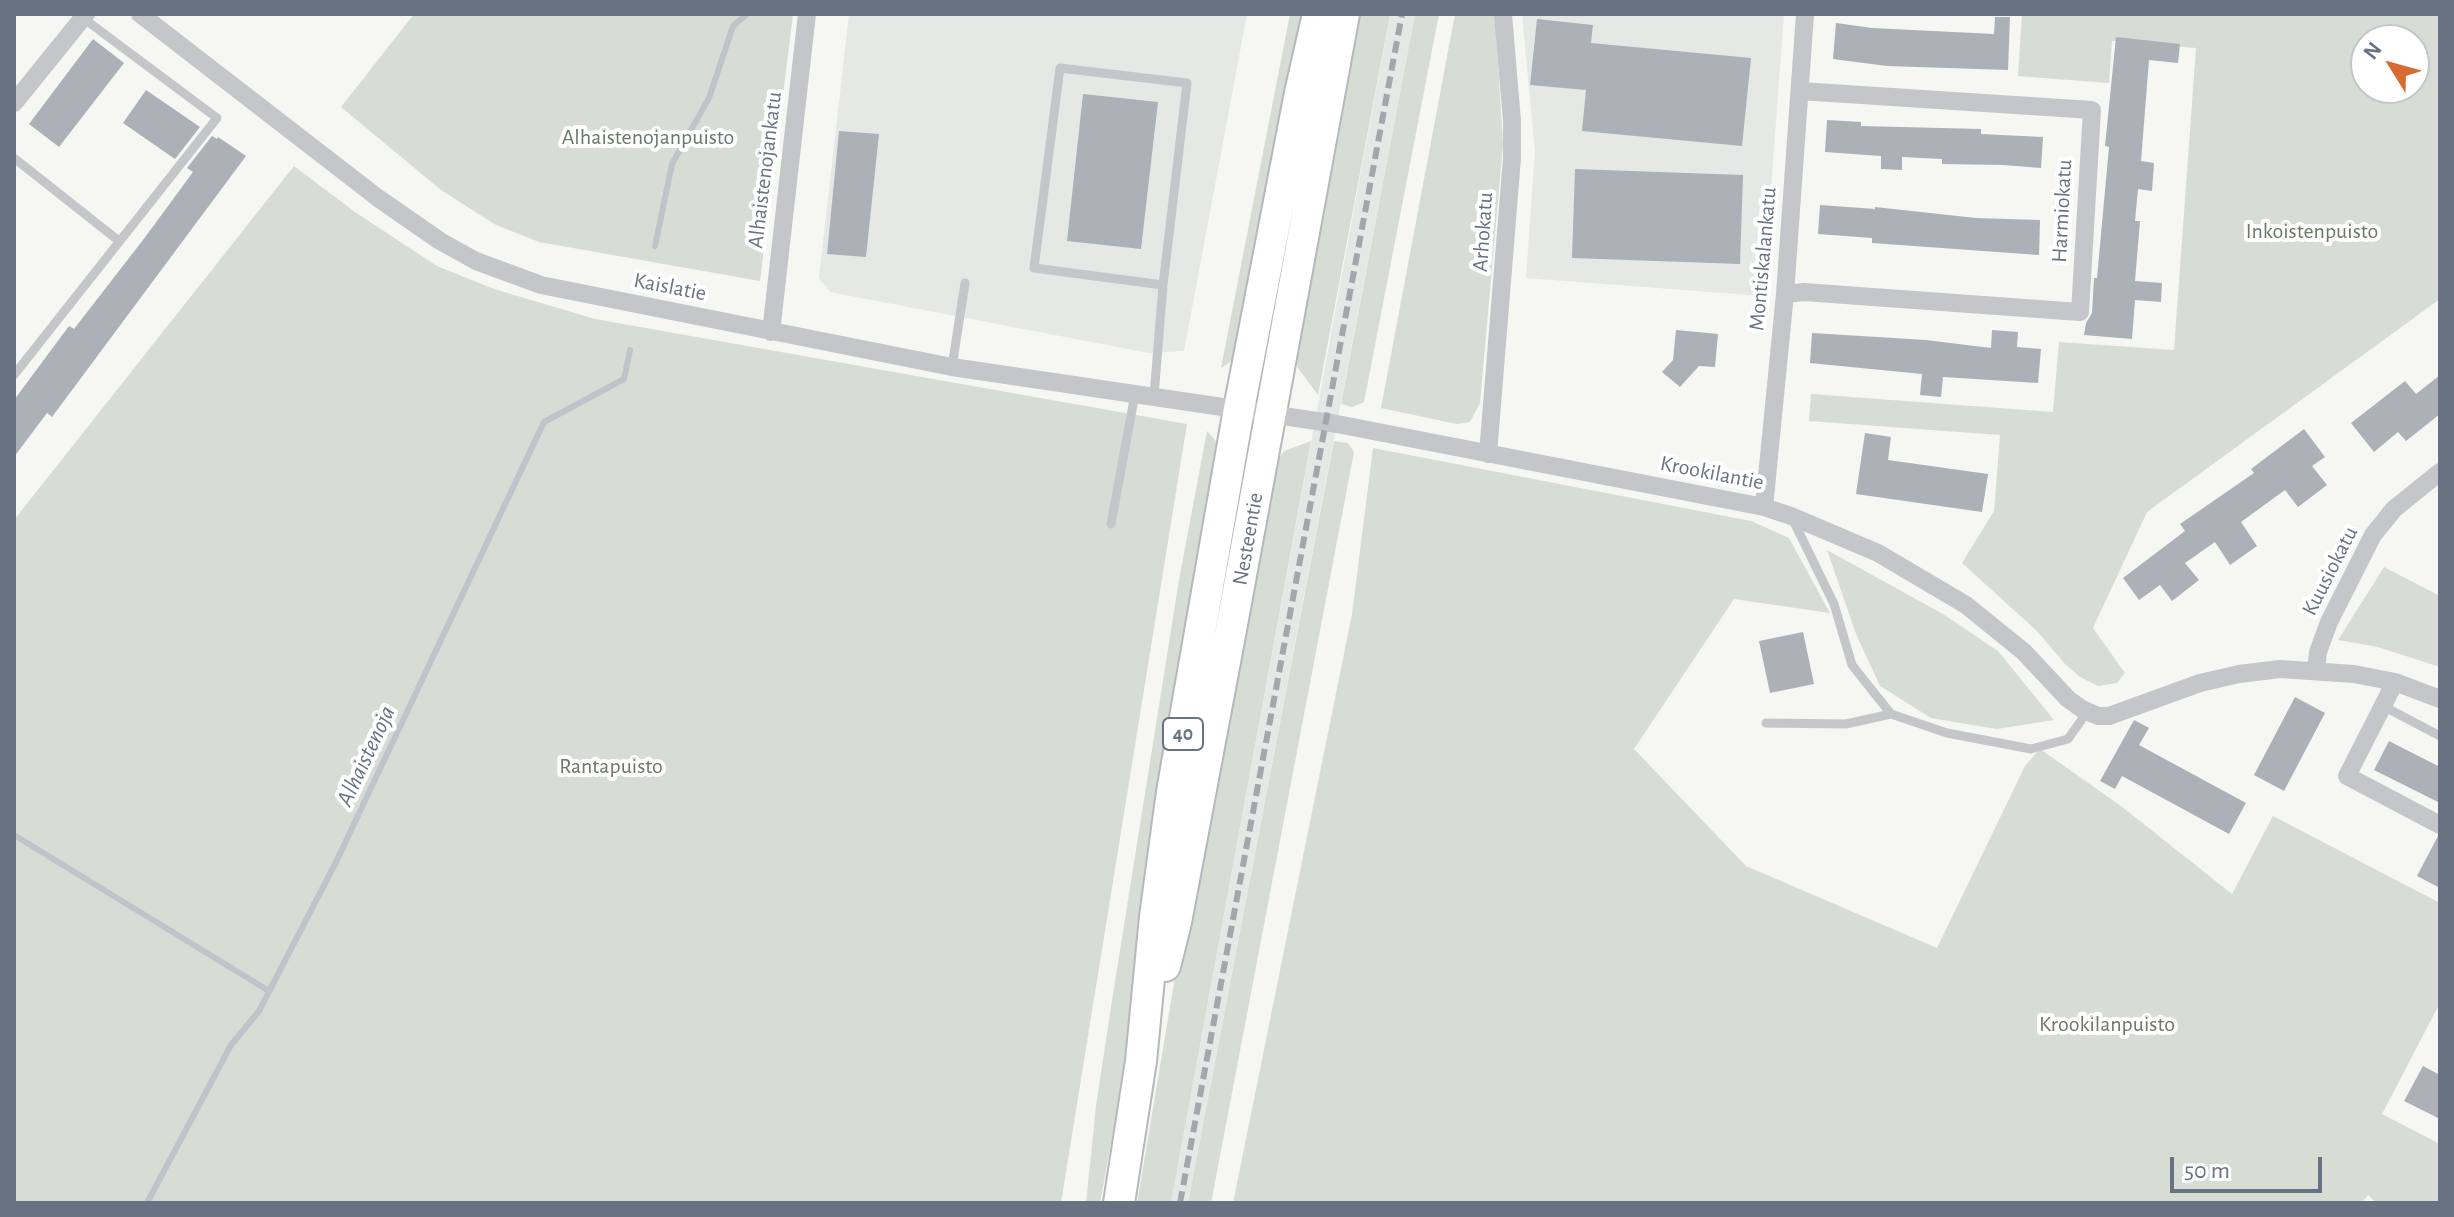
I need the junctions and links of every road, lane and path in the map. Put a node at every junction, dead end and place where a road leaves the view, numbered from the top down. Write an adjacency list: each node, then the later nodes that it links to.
1 (140, 14): 15 (street, Kaislatie)
2 (807, 14): 15 (street, Alhaistenojankatu)
3 (1318, 14): 20 (main road, Nesteentie / 40)
4 (1344, 14): 21 (main road, Nesteentie / 40)
5 (1503, 14): 22 (street, Arhokatu)
6 (1805, 14): 8 (street, Montiskalankatu)
7 (84, 16): 9 (street); 11 (lane)
8 (1800, 91): 14 (street, Montiskalankatu); 14 (street, Harmiokatu)
9 (14, 103)
10 (14, 158): 11 (lane)
11 (119, 241): 17 (lane)
12 (965, 283): 16 (lane)
13 (1163, 285): 13 (lane); 19 (lane)
14 (1785, 294): 24 (street, Montiskalankatu)
15 (771, 332): 16 (street, Kaislatie)
16 (952, 367): 18 (street, Kaislatie)
17 (14, 375)
18 (1135, 394): 19 (street, Kaislatie); 26 (lane)
19 (1154, 396): 20 (street, Kaislatie)
20 (1239, 409): 21 (street, Kaislatie); 36 (main road, Nesteentie / 40)
21 (1270, 414): 22 (street, Krookilantie); 36 (main road, Nesteentie / 40)
22 (1488, 454): 24 (street, Krookilantie)
23 (2440, 472): 27 (street, Kuusiokatu)
24 (1764, 507): 25 (street, Krookilantie)
25 (1791, 516): 31 (street, Krookilantie); 32 (lane)
26 (1111, 524)
27 (2316, 670): 28 (street); 31 (street)
28 (2395, 682): 29 (street); 30 (street)
29 (2440, 699)
30 (2383, 706): 34 (lane); 35 (street)
31 (2087, 712): 32 (lane)
32 (1891, 714): 33 (lane)
33 (1766, 723)
34 (2440, 736)
35 (2440, 825)
36 (1141, 1061): 37 (main road, Nesteentie / 40)
37 (1119, 1203)

